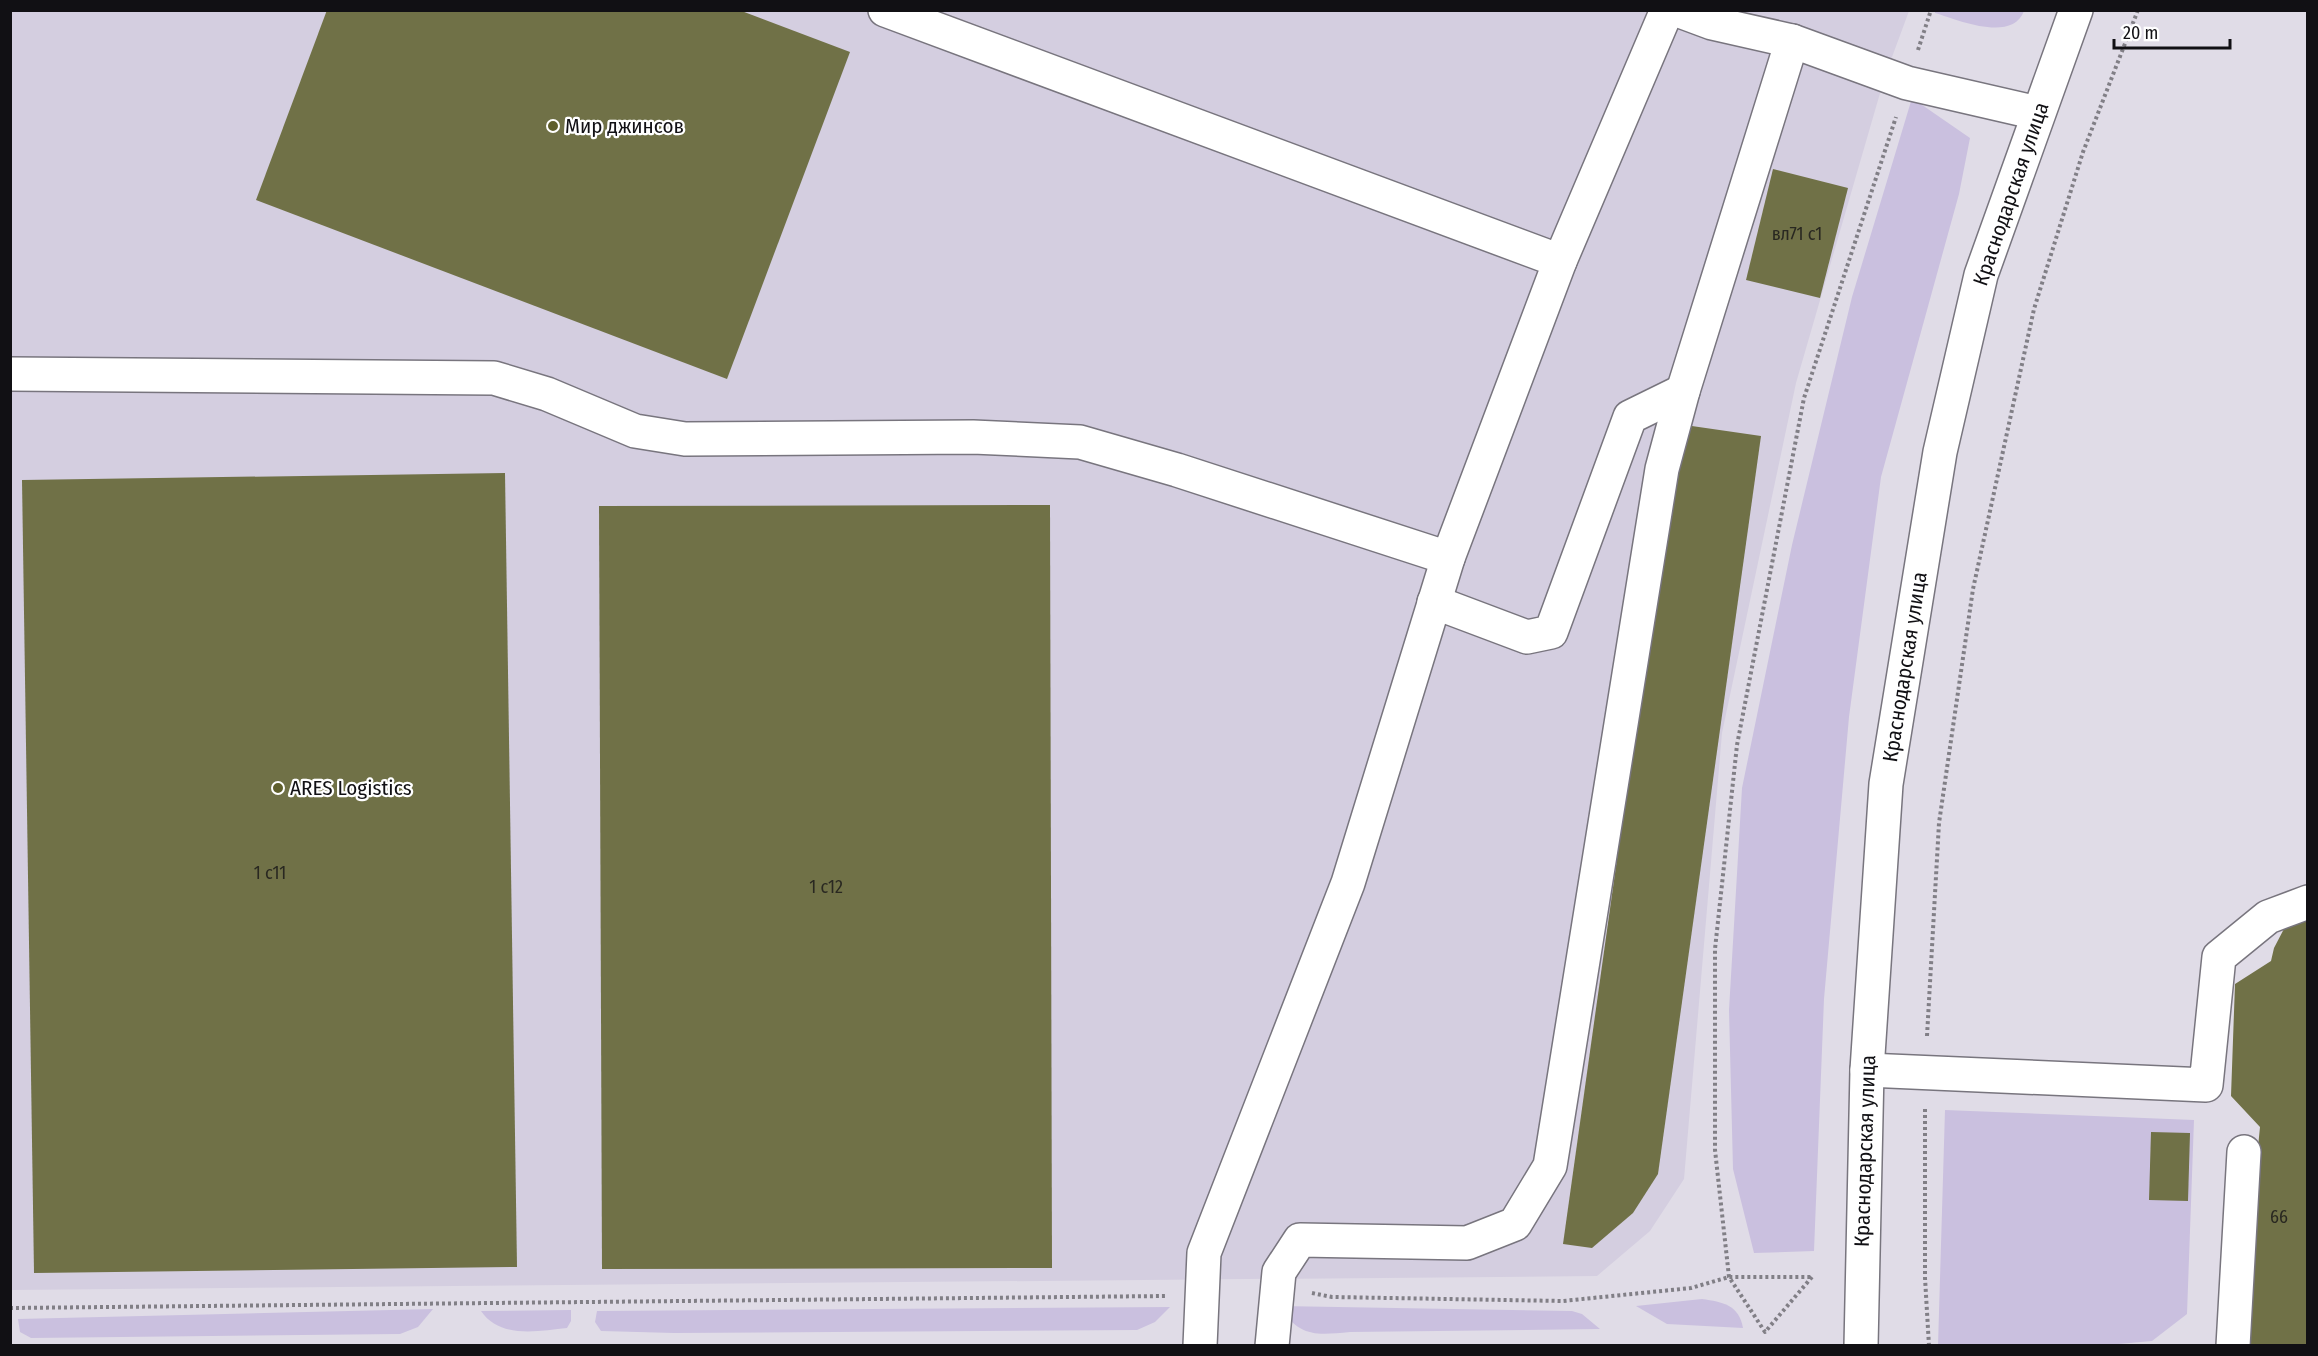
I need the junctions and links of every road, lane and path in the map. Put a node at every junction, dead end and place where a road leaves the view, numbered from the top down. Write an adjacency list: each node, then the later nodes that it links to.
1 (885, 10): 11 (street)
2 (1667, 10): 11 (street)
3 (1677, 10): 7 (street)
4 (1931, 10): 9 (path)
5 (2076, 10): 10 (street, Краснодарская улица)
6 (2138, 10): 18 (path)
7 (1714, 17): 8 (street)
8 (1792, 41): 9 (street); 13 (street)
9 (1907, 83): 10 (street); 20 (path)
10 (2037, 113): 17 (street, Краснодарская улица)
11 (1560, 261): 14 (street)
12 (10, 374): 14 (street)
13 (1683, 391): 15 (street); 21 (street)
14 (1448, 558): 15 (street)
15 (1434, 602): 22 (street)
16 (2307, 902): 18 (street)
17 (1867, 1070): 18 (street); 26 (street, Краснодарская улица)
18 (1925, 1072): 27 (path)
19 (2244, 1152): 28 (street)
20 (1730, 1277): 20 (path); 21 (path)
21 (1278, 1287): 25 (street)
22 (1202, 1299): 23 (path); 24 (street)
23 (10, 1308)
24 (1200, 1346)
25 (1272, 1346)
26 (1861, 1346)
27 (1929, 1346)
28 (2233, 1346)

